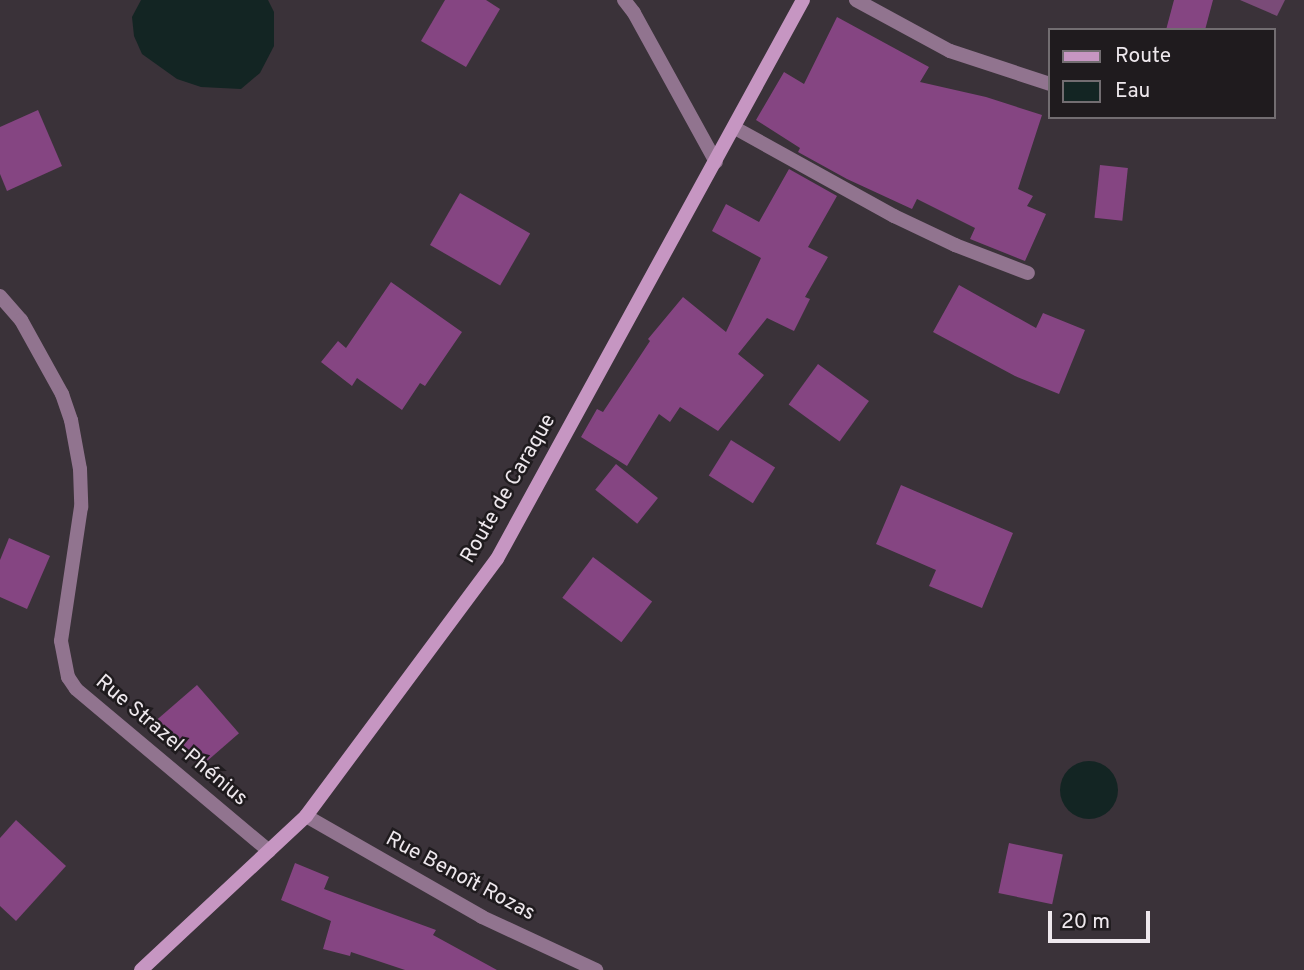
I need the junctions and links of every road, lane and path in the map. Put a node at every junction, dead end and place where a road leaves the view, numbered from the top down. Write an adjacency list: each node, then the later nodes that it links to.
1 (624, 0): 6 (street)
2 (803, 0): 5 (street, Route de Caraque)
3 (856, 0): 4 (street)
4 (1048, 83)
5 (735, 128): 6 (street, Route de Caraque); 7 (street)
6 (716, 162): 9 (street, Route de Caraque)
7 (1028, 273)
8 (0, 296): 10 (street, Rue Strazel-Phénius)
9 (306, 816): 10 (street, Route de Caraque); 12 (street, Rue Benoît Rozas)
10 (270, 851): 11 (street, Route de Caraque)
11 (141, 970)
12 (596, 970)

